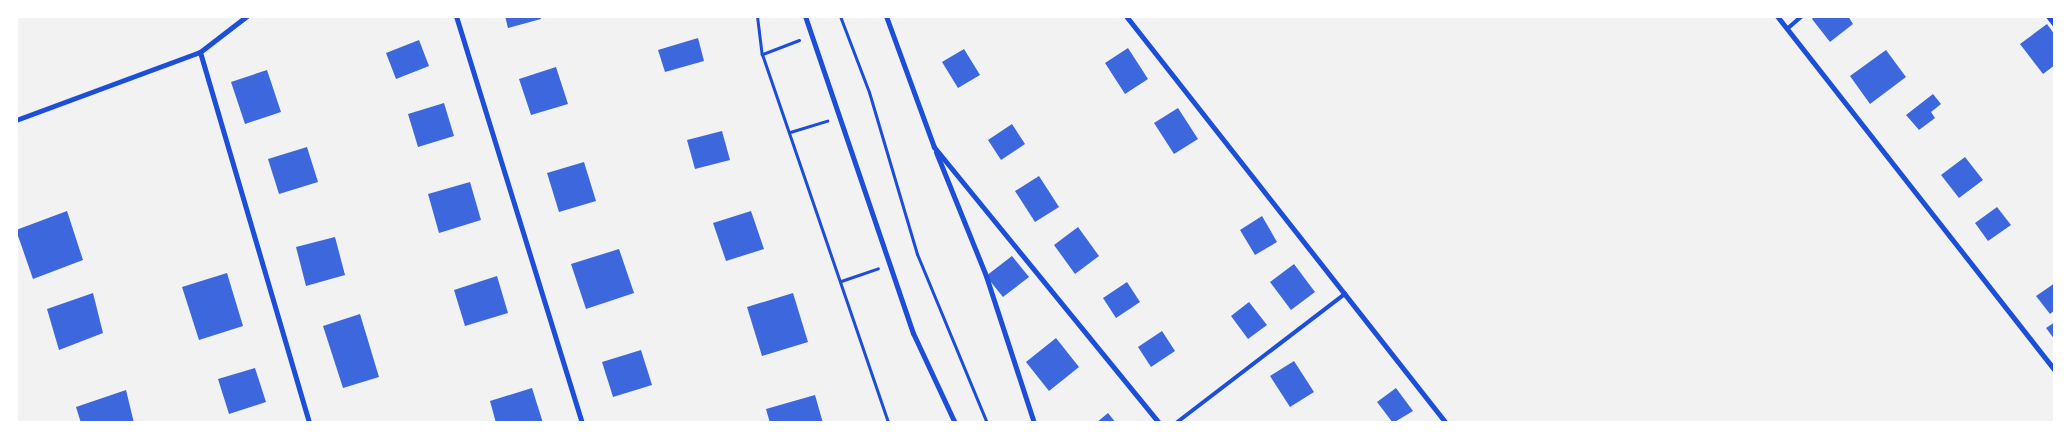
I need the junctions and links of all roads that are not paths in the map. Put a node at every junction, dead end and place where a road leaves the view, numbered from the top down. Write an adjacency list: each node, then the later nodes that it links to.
1 (248, 16): 11 (street)
2 (456, 16): 17 (street)
3 (805, 16): 18 (street)
4 (886, 16): 13 (street)
5 (1126, 16): 14 (street)
6 (1777, 16): 10 (street)
7 (1802, 16): 10 (lane)
8 (2048, 16): 9 (street)
9 (2055, 25)
10 (1787, 28): 15 (street)
11 (200, 52): 12 (street); 16 (street)
12 (16, 120)
13 (934, 147): 19 (street); 20 (street)
14 (1346, 293): 21 (lane); 22 (street)
15 (2055, 371)
16 (308, 423)
17 (582, 423)
18 (955, 423)
19 (1034, 423)
20 (1158, 423)
21 (1176, 423)
22 (1446, 423)

